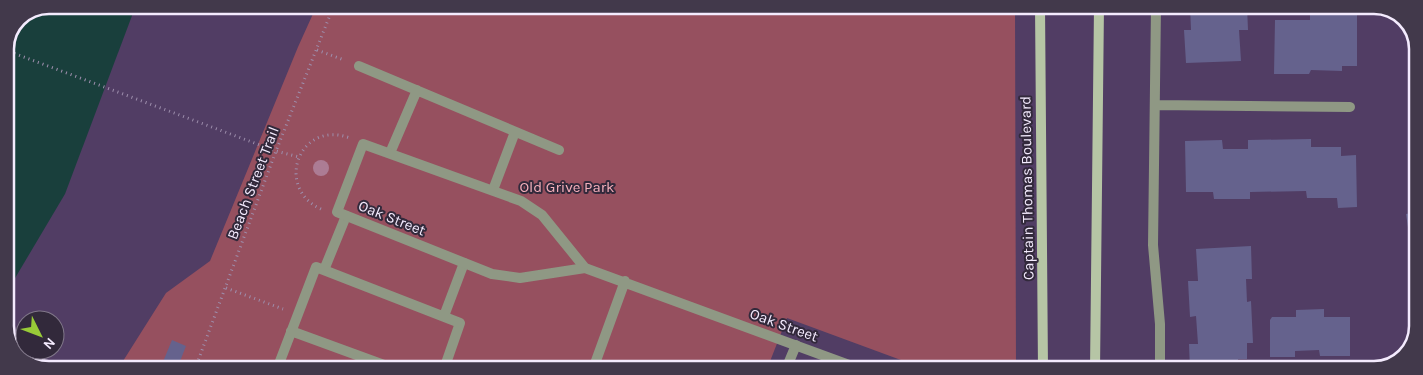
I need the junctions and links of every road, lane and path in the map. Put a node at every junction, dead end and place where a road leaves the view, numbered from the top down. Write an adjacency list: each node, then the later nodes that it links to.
1 (331, 14): 5 (path, Beach Street Trail)
2 (1040, 14): 36 (main road, Captain Thomas Boulevard)
3 (1098, 14): 37 (main road)
4 (1156, 14): 9 (street)
5 (317, 50): 7 (path); 14 (path, Beach Street Trail)
6 (14, 53): 14 (path)
7 (359, 66): 8 (street)
8 (417, 90): 11 (street); 15 (street)
9 (1155, 106): 10 (street); 38 (street)
10 (1350, 107)
11 (515, 132): 13 (street); 17 (street)
12 (350, 138): 16 (path)
13 (559, 150)
14 (276, 151): 16 (path); 24 (path, Beach Street Trail)
15 (390, 153): 17 (street, Oak Street); 19 (street, Oak Street)
16 (299, 157): 18 (path)
17 (493, 190): 21 (street, Oak Street)
18 (323, 209)
19 (346, 216): 20 (street, Oak Street); 22 (street)
20 (464, 262): 21 (street, Oak Street); 26 (street)
21 (584, 268): 23 (street, Oak Street)
22 (324, 270): 25 (street); 26 (street)
23 (625, 281): 28 (street, Oak Street); 33 (street)
24 (226, 288): 25 (path); 29 (path, Beach Street Trail)
25 (297, 314): 27 (street)
26 (444, 316): 32 (street)
27 (291, 331): 30 (street); 31 (street)
28 (796, 345): 34 (street); 35 (street, Oak Street)
29 (198, 361)
30 (279, 361)
31 (372, 361)
32 (447, 361)
33 (596, 361)
34 (789, 361)
35 (837, 361)
36 (1044, 361)
37 (1096, 361)
38 (1160, 361)

